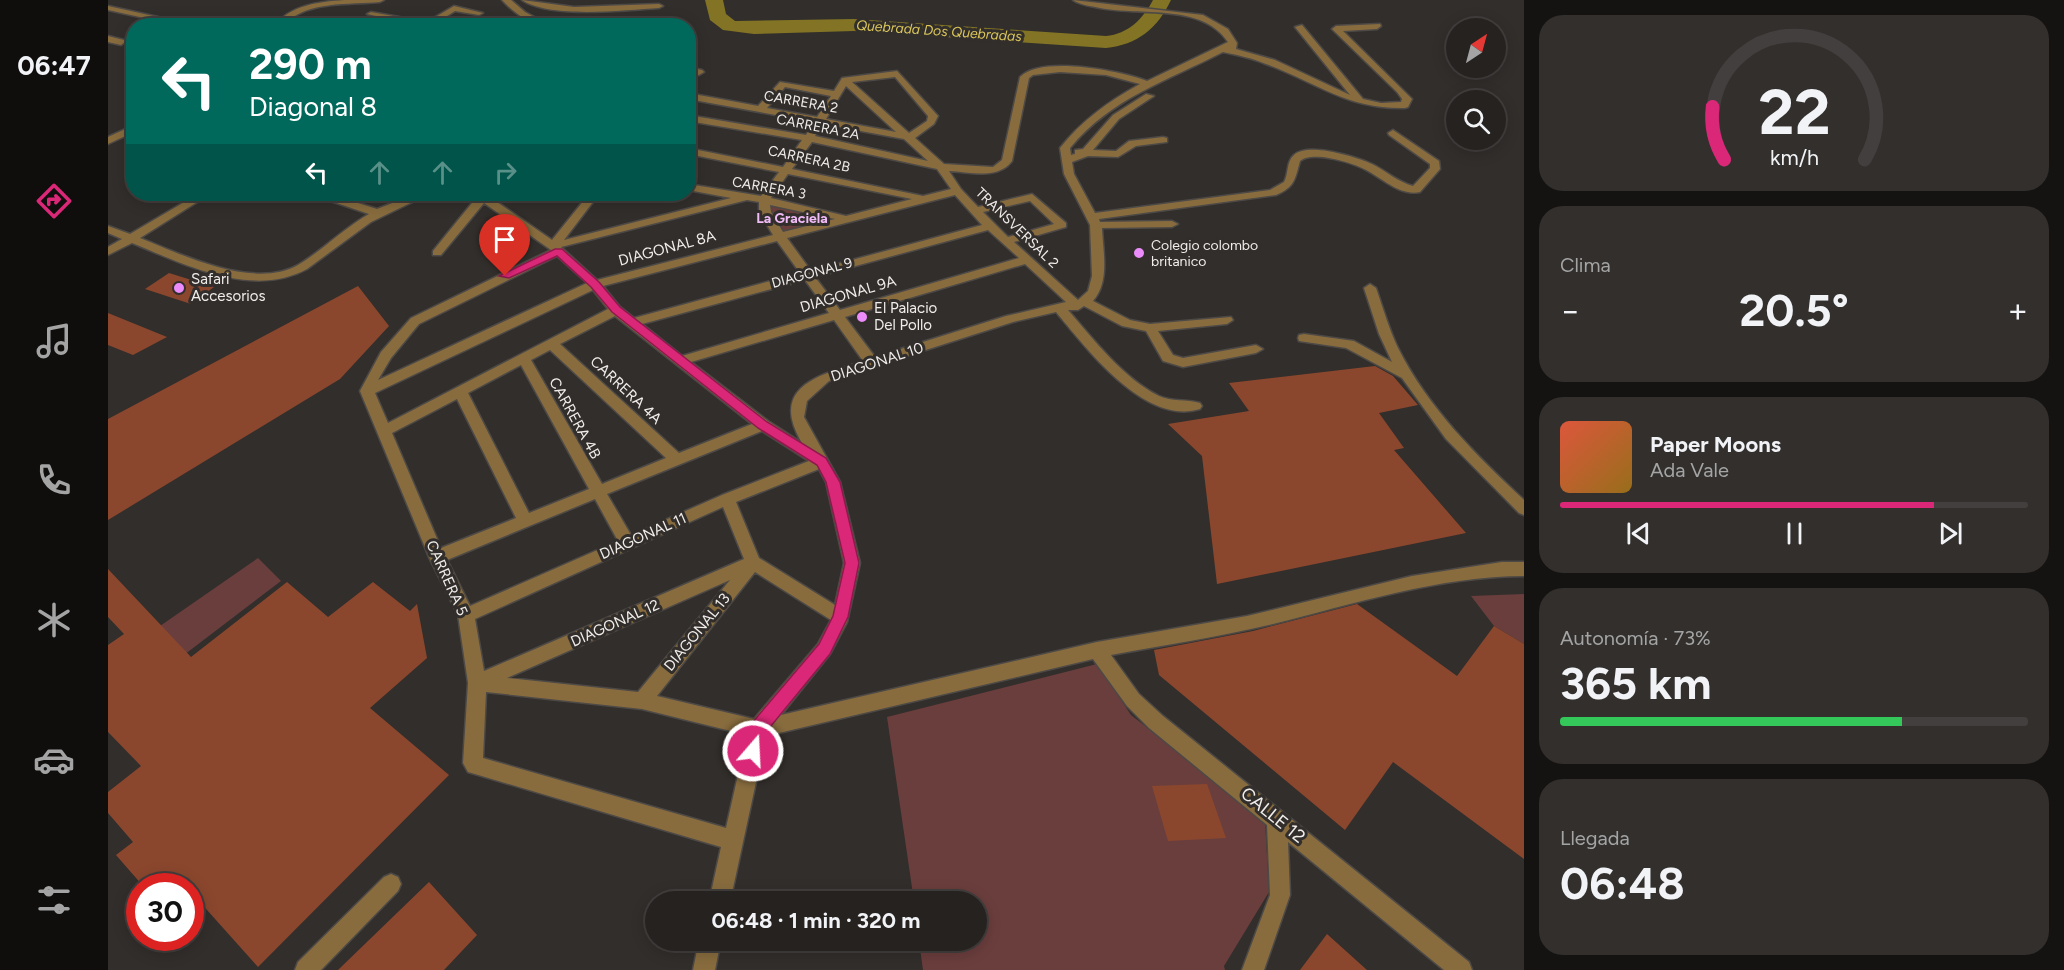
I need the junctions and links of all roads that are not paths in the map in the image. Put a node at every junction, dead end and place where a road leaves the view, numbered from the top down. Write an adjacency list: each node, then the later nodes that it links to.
1 (380, 0): 5 (street)
2 (510, 0): 15 (street)
3 (526, 0): 7 (street)
4 (1077, 0): 20 (street)
5 (356, 1): 6 (street)
6 (317, 2): 12 (street)
7 (659, 6)
8 (108, 8): 11 (street)
9 (479, 13): 14 (street)
10 (371, 14): 13 (street)
11 (153, 18)
12 (288, 18)
13 (394, 18)
14 (442, 18)
15 (530, 18)
16 (1377, 26): 27 (street)
17 (1299, 27): 27 (street)
18 (108, 39): 19 (street)
19 (121, 42)
20 (1230, 48): 24 (street); 27 (street); 39 (street)
21 (696, 71): 22 (street)
22 (699, 72)
23 (845, 80): 25 (street); 33 (street, TRANSVERSAL 2); 33 (street)
24 (1150, 85): 38 (street); 40 (street, CARRERA 2A)
25 (837, 94): 28 (street); 30 (street)
26 (696, 97): 28 (street, CARRERA 2)
27 (1360, 101)
28 (761, 109): 30 (street, CARRERA 2)
29 (696, 119): 34 (street, CARRERA 2A)
30 (821, 120): 33 (street, CARRERA 2); 34 (street)
31 (126, 132): 36 (street)
32 (1392, 133): 56 (street)
33 (909, 136): 40 (street, TRANSVERSAL 2)
34 (808, 138): 40 (street, CARRERA 2A); 41 (street)
35 (1163, 140): 39 (street)
36 (108, 141)
37 (696, 152): 41 (street, CARRERA 2B)
38 (1066, 154): 39 (street); 56 (street)
39 (1084, 154)
40 (941, 166): 43 (street, TRANSVERSAL 2)
41 (785, 168): 45 (street, CARRERA 2B); 46 (street)
42 (696, 189): 44 (street, CARRERA 3)
43 (957, 191): 45 (street, DIAGONAL 8A); 53 (street, TRANSVERSAL 2)
44 (743, 198): 46 (street, CARRERA 3); 63 (street)
45 (922, 198): 55 (street, DIAGONAL 8A)
46 (764, 200): 55 (street, CARRERA 3); 60 (street)
47 (194, 201): 61 (street)
48 (341, 201): 54 (street)
49 (407, 201): 54 (street)
50 (476, 201): 65 (street)
51 (488, 201): 63 (street)
52 (589, 201): 63 (street)
53 (976, 211): 58 (street, TRANSVERSAL 2); 62 (street)
54 (378, 213): 61 (street)
55 (844, 218): 60 (street, DIAGONAL 8A)
56 (1094, 221): 57 (street); 70 (street)
57 (1172, 224)
58 (990, 226): 62 (street, TRANSVERSAL 2); 67 (street, DIAGONAL 9)
59 (108, 229): 61 (street)
60 (779, 236): 67 (street); 68 (street, DIAGONAL 8A)
61 (133, 238): 64 (street)
62 (1005, 241): 66 (street, TRANSVERSAL 2)
63 (556, 249): 68 (street); 84 (street)
64 (108, 252)
65 (437, 253)
66 (1026, 260): 70 (street, TRANSVERSAL 2); 73 (street, DIAGONAL 9A)
67 (809, 274): 73 (street); 75 (street, DIAGONAL 9)
68 (595, 284): 71 (street); 84 (street, DIAGONAL 8A)
69 (1370, 288): 83 (street)
70 (1081, 304): 72 (street, DIAGONAL 10); 76 (street, TRANSVERSAL 2)
71 (616, 310): 75 (street); 78 (street)
72 (1061, 310): 82 (street, DIAGONAL 10); 86 (street)
73 (838, 314): 81 (street, DIAGONAL 9A); 82 (street)
74 (1227, 320): 76 (street)
75 (634, 322): 81 (street)
76 (1150, 328): 79 (street)
77 (1304, 339): 83 (street)
78 (552, 344): 80 (street); 89 (street, CARRERA 4A)
79 (1256, 349)
80 (524, 358): 85 (street); 91 (street, CARRERA 4B)
81 (680, 361): 87 (street)
82 (872, 363): 90 (street, DIAGONAL 10)
83 (1408, 376): 93 (street)
84 (368, 391): 88 (street, CARRERA 5)
85 (460, 391): 88 (street); 94 (street)
86 (1195, 406)
87 (763, 425): 89 (street); 90 (street)
88 (386, 430): 96 (street, CARRERA 5)
89 (678, 461): 91 (street)
90 (822, 462): 92 (street, DIAGONAL 11); 100 (street, DIAGONAL 10)
91 (598, 493): 94 (street); 95 (street, CARRERA 4B)
92 (727, 499): 95 (street, DIAGONAL 11); 97 (street)
93 (1524, 509)
94 (525, 520): 96 (street)
95 (627, 543): 99 (street, DIAGONAL 11)
96 (437, 557): 99 (street, CARRERA 5)
97 (753, 562): 100 (street); 102 (street, DIAGONAL 12); 103 (street, DIAGONAL 13)
98 (1524, 569): 101 (street)
99 (465, 615): 102 (street, CARRERA 5)
100 (840, 617): 104 (street, DIAGONAL 10)
101 (1097, 650): 104 (street); 105 (street, CALLE 12)
102 (477, 683): 103 (street); 106 (street, CARRERA 5)
103 (642, 701): 104 (street)
104 (758, 729): 106 (street)
105 (1276, 819): 112 (street); 113 (street, CALLE 12)
106 (731, 840): 108 (street)
107 (391, 884): 110 (street)
108 (720, 891)
109 (708, 951): 111 (street)
110 (306, 970)
111 (704, 970)
112 (1253, 970)
113 (1461, 970)

